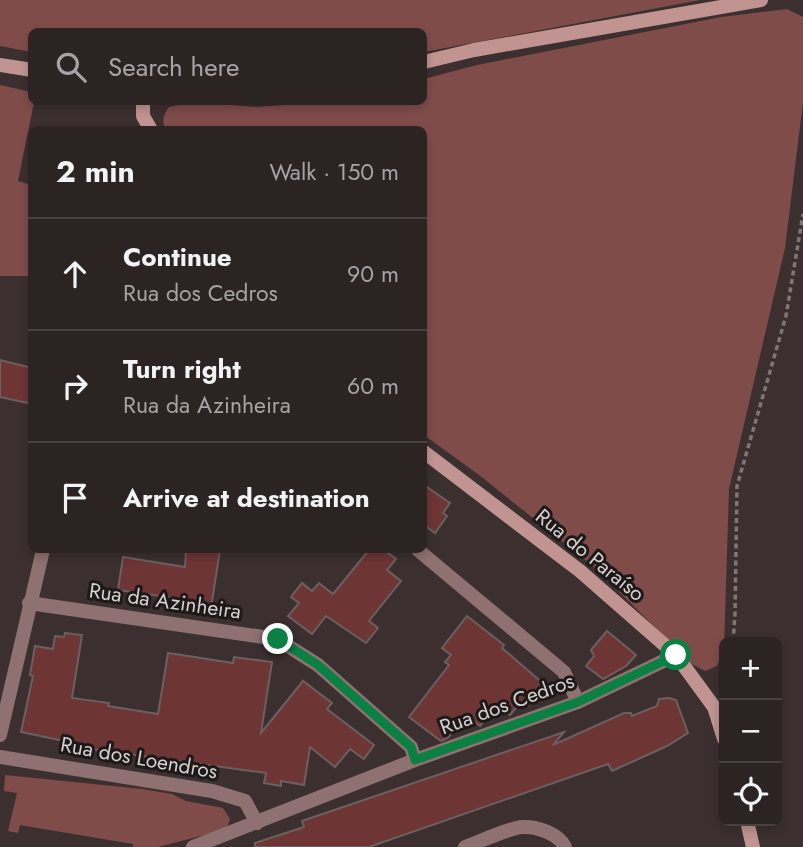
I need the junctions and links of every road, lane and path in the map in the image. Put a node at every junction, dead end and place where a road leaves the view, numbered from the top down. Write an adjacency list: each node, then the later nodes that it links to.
1 (761, 0): 2 (street)
2 (427, 61)
3 (0, 65): 4 (street)
4 (28, 70)
5 (143, 105): 6 (street)
6 (149, 126)
7 (803, 214): 12 (path)
8 (427, 454): 13 (street, Rua do Paraíso)
9 (42, 553): 11 (street)
10 (422, 553): 14 (street)
11 (29, 603): 16 (street); 18 (street, Rua da Azinheira)
12 (733, 637)
13 (676, 655): 14 (street, Rua dos Cedros); 15 (street, Rua do Paraíso)
14 (578, 702): 18 (street, Rua dos Cedros)
15 (719, 723)
16 (0, 735)
17 (0, 757): 19 (street, Rua dos Loendros)
18 (415, 760): 19 (street, Rua dos Cedros)
19 (257, 823): 21 (street, Rua dos Cedros)
20 (748, 826): 24 (street)
21 (193, 847)
22 (465, 847): 23 (street)
23 (565, 847)
24 (753, 847)

